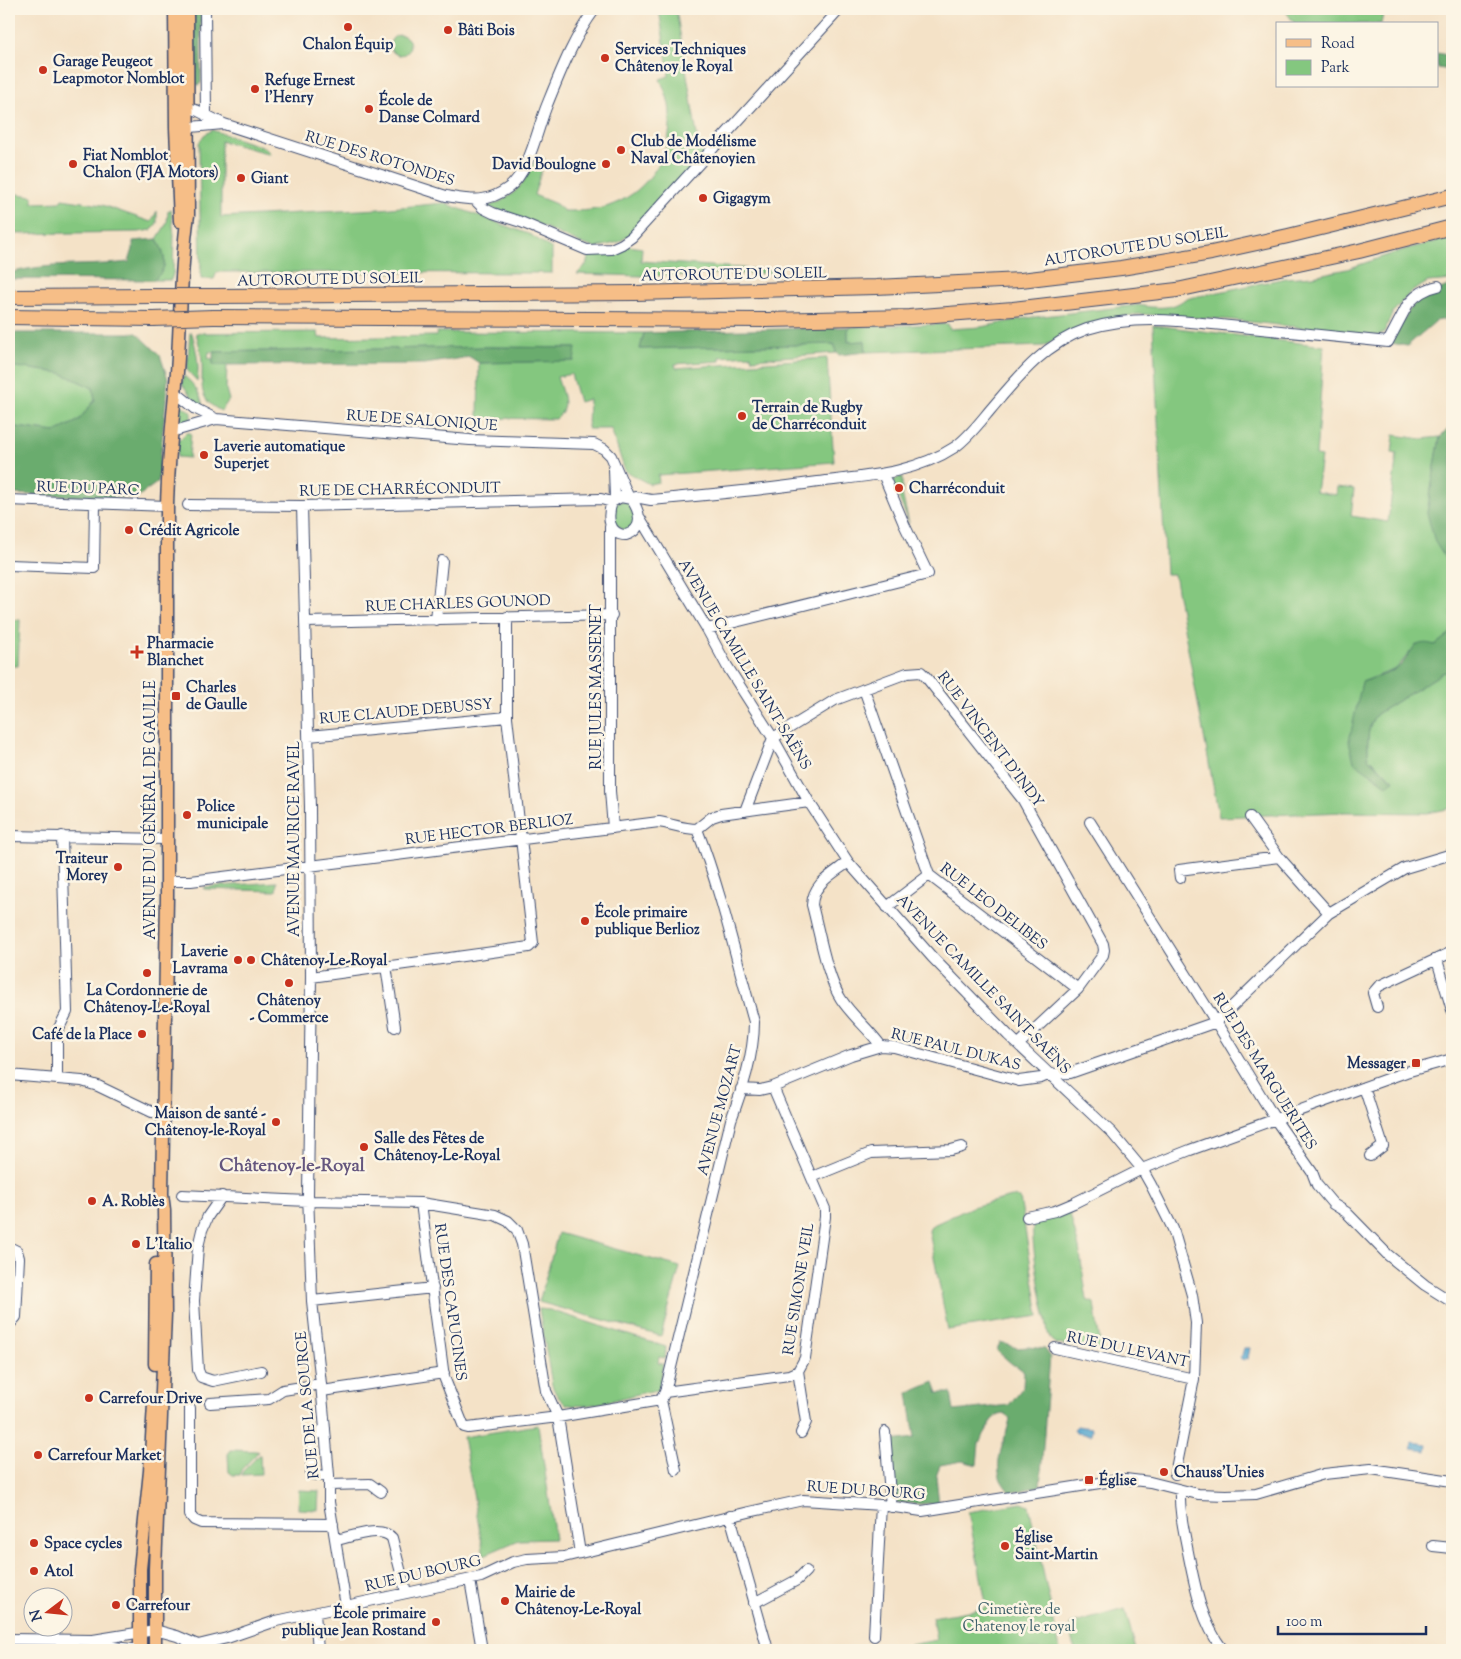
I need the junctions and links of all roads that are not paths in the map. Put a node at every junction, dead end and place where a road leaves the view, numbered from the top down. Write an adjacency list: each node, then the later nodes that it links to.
1 (175, 9): 9 (main road)
2 (187, 9): 6 (main road)
3 (205, 9): 7 (street)
4 (595, 9): 11 (street, RUE DES ROTONDES)
5 (840, 9): 11 (street)
6 (188, 108): 7 (street, RUE DES ROTONDES); 9 (main road)
7 (206, 116): 8 (street, RUE DES ROTONDES)
8 (224, 124): 9 (street, RUE DES ROTONDES); 11 (street, RUE DES ROTONDES)
9 (180, 125): 16 (main road, AVENUE DU GÉNÉRAL DE GAULLE)
10 (1452, 196): 14 (highway, AUTOROUTE DU SOLEIL, bridge)
11 (476, 201)
12 (1452, 227): 15 (highway, bridge)
13 (1438, 286): 22 (street)
14 (9, 297)
15 (9, 316)
16 (175, 392): 17 (street, RUE DE SALONIQUE); 20 (main road, AVENUE DU GÉNÉRAL DE GAULLE)
17 (196, 409): 18 (street, RUE DE SALONIQUE); 19 (street)
18 (216, 419): 19 (street, RUE DE SALONIQUE); 21 (street, RUE DE SALONIQUE)
19 (194, 425): 20 (street, RUE DE SALONIQUE)
20 (171, 432): 29 (main road, AVENUE DU GÉNÉRAL DE GAULLE)
21 (614, 466): 23 (street, RUE DE SALONIQUE); 26 (street)
22 (883, 474): 25 (street); 42 (street)
23 (630, 498): 25 (street); 26 (street); 31 (street)
24 (9, 500): 27 (street, RUE DU PARC)
25 (651, 500): 31 (street)
26 (614, 501): 30 (street, RUE DE CHARRÉCONDUIT); 32 (street)
27 (95, 504): 29 (street, RUE DU PARC); 37 (street)
28 (188, 505): 30 (street, RUE DE CHARRÉCONDUIT)
29 (167, 506): 55 (main road, AVENUE DU GÉNÉRAL DE GAULLE)
30 (302, 506): 41 (street, AVENUE MAURICE RAVEL)
31 (639, 514): 33 (street); 34 (street, AVENUE CAMILLE SAINT-SAËNS)
32 (610, 527): 33 (street); 35 (street, RUE JULES MASSENET)
33 (626, 534): 34 (street); 35 (street)
34 (652, 538): 42 (street, AVENUE CAMILLE SAINT-SAËNS)
35 (611, 546): 38 (street, RUE JULES MASSENET)
36 (442, 561): 40 (street)
37 (9, 565)
38 (612, 615): 39 (street, RUE CHARLES GOUNOD); 51 (street, RUE JULES MASSENET)
39 (507, 617): 40 (street, RUE CHARLES GOUNOD); 44 (street)
40 (436, 620): 41 (street, RUE CHARLES GOUNOD)
41 (306, 622): 45 (street, AVENUE MAURICE RAVEL)
42 (707, 629): 46 (street, AVENUE CAMILLE SAINT-SAËNS)
43 (864, 689): 46 (street, RUE VINCENT D'INDY); 61 (street, RUE LEO DELIBES); 70 (street, RUE VINCENT D'INDY)
44 (507, 717): 45 (street, RUE CLAUDE DEBUSSY); 56 (street)
45 (309, 736): 60 (street, AVENUE MAURICE RAVEL)
46 (773, 738): 47 (street, AVENUE CAMILLE SAINT-SAËNS); 48 (street)
47 (809, 802): 48 (street); 59 (street, AVENUE CAMILLE SAINT-SAËNS)
48 (745, 811): 52 (street)
49 (1250, 817): 58 (street)
50 (1090, 822): 73 (street, RUE DES MARGUERITES)
51 (613, 828): 52 (street, RUE HECTOR BERLIOZ); 56 (street, RUE HECTOR BERLIOZ)
52 (697, 830): 85 (street, AVENUE MOZART)
53 (9, 836): 54 (street)
54 (62, 836): 55 (street); 81 (street)
55 (166, 839): 63 (main road, AVENUE DU GÉNÉRAL DE GAULLE)
56 (522, 841): 60 (street, RUE HECTOR BERLIOZ); 68 (street)
57 (1452, 854): 65 (street)
58 (1279, 857): 62 (street); 65 (street)
59 (848, 862): 64 (street, AVENUE CAMILLE SAINT-SAËNS); 76 (street)
60 (309, 866): 63 (street, RUE HECTOR BERLIOZ); 69 (street, AVENUE MAURICE RAVEL)
61 (928, 875): 64 (street); 70 (street, RUE LEO DELIBES)
62 (1180, 878)
63 (166, 881): 86 (main road, AVENUE DU GÉNÉRAL DE GAULLE)
64 (887, 907): 75 (street, AVENUE CAMILLE SAINT-SAËNS)
65 (1329, 913): 73 (street)
66 (1452, 952): 67 (street)
67 (1437, 960): 71 (street); 72 (street)
68 (386, 966): 69 (street); 74 (street)
69 (311, 977): 95 (street, AVENUE MAURICE RAVEL)
70 (1078, 989): 75 (street, RUE VINCENT D'INDY)
71 (1377, 1006)
72 (1452, 1010)
73 (1216, 1022): 78 (street, RUE PAUL DUKAS); 87 (street, RUE DES MARGUERITES)
74 (395, 1026)
75 (1019, 1044): 79 (street, AVENUE CAMILLE SAINT-SAËNS)
76 (881, 1046): 79 (street, RUE PAUL DUKAS); 82 (street, RUE PAUL DUKAS)
77 (1452, 1059): 84 (street)
78 (1070, 1072): 79 (street, RUE PAUL DUKAS); 83 (street)
79 (1050, 1074): 83 (street, AVENUE CAMILLE SAINT-SAËNS)
80 (9, 1075): 81 (street)
81 (58, 1078): 86 (street)
82 (773, 1087): 85 (street, RUE PAUL DUKAS); 91 (street, RUE SIMONE VEIL)
83 (1063, 1087): 90 (street, AVENUE CAMILLE SAINT-SAËNS)
84 (1364, 1087): 87 (street); 89 (street)
85 (741, 1089): 109 (street, AVENUE MOZART)
86 (164, 1113): 92 (main road, AVENUE DU GÉNÉRAL DE GAULLE)
87 (1275, 1119): 90 (street); 101 (street, RUE DES MARGUERITES)
88 (962, 1147): 91 (street)
89 (1370, 1156)
90 (1142, 1169): 97 (street); 107 (street, AVENUE CAMILLE SAINT-SAËNS)
91 (812, 1177): 105 (street, RUE SIMONE VEIL)
92 (162, 1194): 135 (main road, AVENUE DU GÉNÉRAL DE GAULLE); 136 (main road, AVENUE DU GÉNÉRAL DE GAULLE)
93 (182, 1195): 94 (street)
94 (222, 1196): 95 (street); 104 (street)
95 (308, 1201): 96 (street); 100 (street, RUE DE LA SOURCE)
96 (422, 1203): 99 (street, RUE DES CAPUCINES); 112 (street)
97 (1027, 1217)
98 (9, 1247): 102 (street)
99 (433, 1288): 100 (street); 106 (street, RUE DES CAPUCINES)
100 (312, 1301): 108 (street, RUE DE LA SOURCE)
101 (1452, 1302)
102 (9, 1325)
103 (1055, 1348): 107 (street, RUE DU LEVANT)
104 (261, 1371)
105 (798, 1371): 109 (street, RUE SIMONE VEIL); 115 (street)
106 (444, 1373): 108 (street); 112 (street, RUE DES CAPUCINES)
107 (1194, 1379): 117 (street, AVENUE CAMILLE SAINT-SAËNS)
108 (322, 1388): 110 (street); 113 (street, RUE DE LA SOURCE)
109 (663, 1396): 112 (street, RUE SIMONE VEIL); 116 (street)
110 (210, 1403)
111 (190, 1408): 124 (street)
112 (558, 1417): 128 (street)
113 (325, 1428): 118 (street, RUE DE LA SOURCE); 118 (street)
114 (885, 1432): 122 (street)
115 (801, 1433)
116 (676, 1470)
117 (1175, 1474)
118 (329, 1480): 121 (street); 124 (street, RUE DE LA SOURCE)
119 (1452, 1481): 120 (street, RUE DU BOURG)
120 (1180, 1490): 122 (street, RUE DU BOURG); 147 (street)
121 (382, 1492)
122 (886, 1506): 123 (street, RUE DU BOURG); 137 (street)
123 (730, 1516): 128 (street, RUE DU BOURG); 132 (street)
124 (333, 1524): 125 (street, RUE DE LA SOURCE)
125 (336, 1540): 131 (street); 133 (street, RUE DE LA SOURCE)
126 (1433, 1546): 127 (street)
127 (1452, 1548)
128 (580, 1553): 130 (street, RUE DU BOURG)
129 (806, 1571): 132 (street)
130 (470, 1580): 131 (street, RUE DU BOURG); 146 (street)
131 (406, 1592): 133 (street, RUE DU BOURG)
132 (754, 1603): 141 (street)
133 (346, 1606): 134 (street, RUE DU BOURG)
134 (315, 1613): 140 (street, RUE DU BOURG); 145 (street)
135 (155, 1630): 136 (street); 140 (street); 143 (main road, AVENUE DU GÉNÉRAL DE GAULLE)
136 (140, 1633): 139 (street); 142 (main road, AVENUE DU GÉNÉRAL DE GAULLE)
137 (874, 1636)
138 (9, 1639): 139 (street)
139 (93, 1640): 142 (street)
140 (198, 1645): 144 (street, RUE DU BOURG)
141 (768, 1648)
142 (140, 1650)
143 (155, 1650)
144 (183, 1650)
145 (318, 1650)
146 (482, 1650)
147 (1223, 1650)

